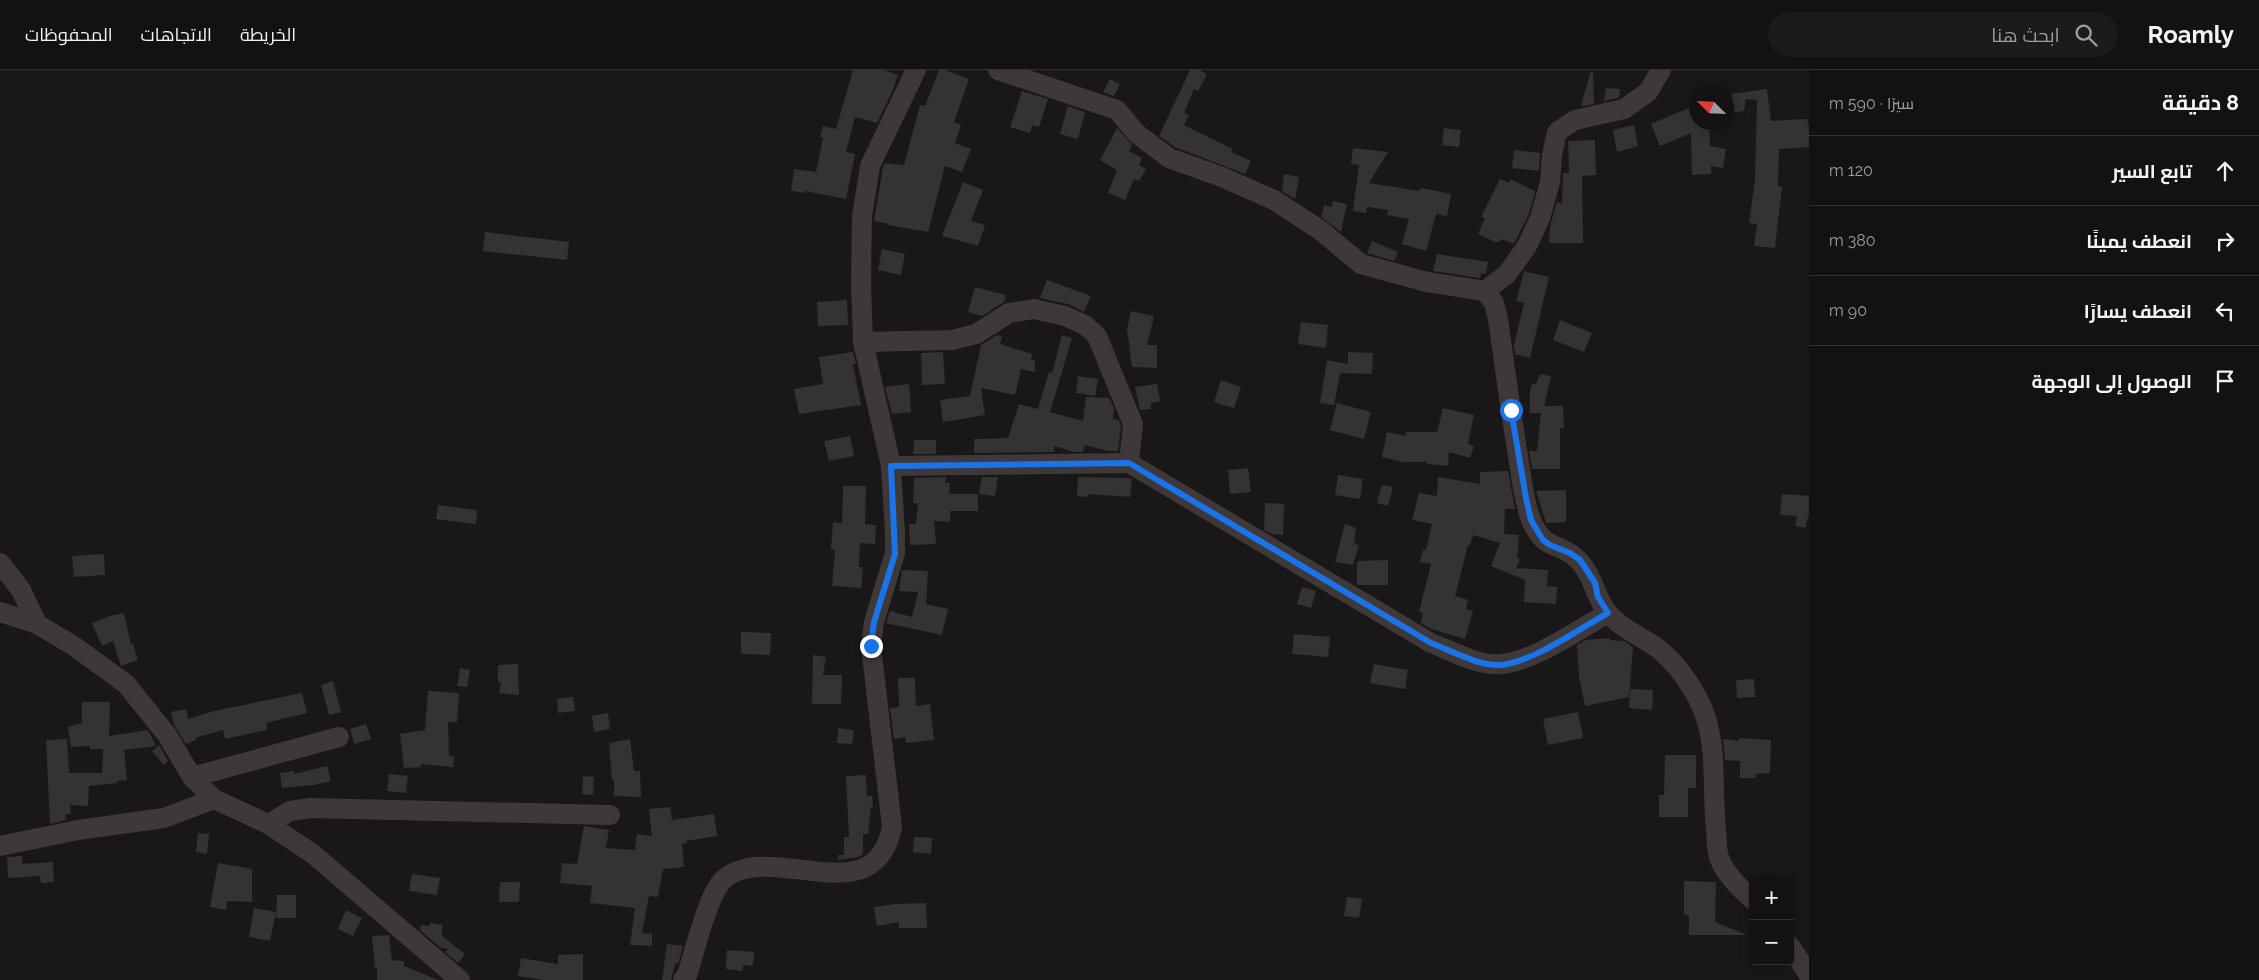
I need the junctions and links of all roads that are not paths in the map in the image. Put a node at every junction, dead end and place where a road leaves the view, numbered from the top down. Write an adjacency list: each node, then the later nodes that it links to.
1 (916, 70): 5 (street)
2 (998, 70): 4 (street)
3 (1662, 70): 4 (street)
4 (1485, 292): 10 (street)
5 (863, 342): 6 (street); 7 (street)
6 (1129, 463): 7 (street); 10 (street)
7 (891, 466): 22 (street)
8 (0, 563): 11 (street)
9 (0, 612): 11 (street)
10 (1608, 613): 18 (street)
11 (37, 624): 13 (street)
12 (340, 738): 13 (street)
13 (192, 777): 14 (street)
14 (214, 799): 16 (street); 17 (street)
15 (610, 815): 16 (street)
16 (268, 824): 21 (street)
17 (0, 846)
18 (1749, 896)
19 (1794, 952): 20 (street)
20 (1809, 975)
21 (460, 980)
22 (683, 980)

